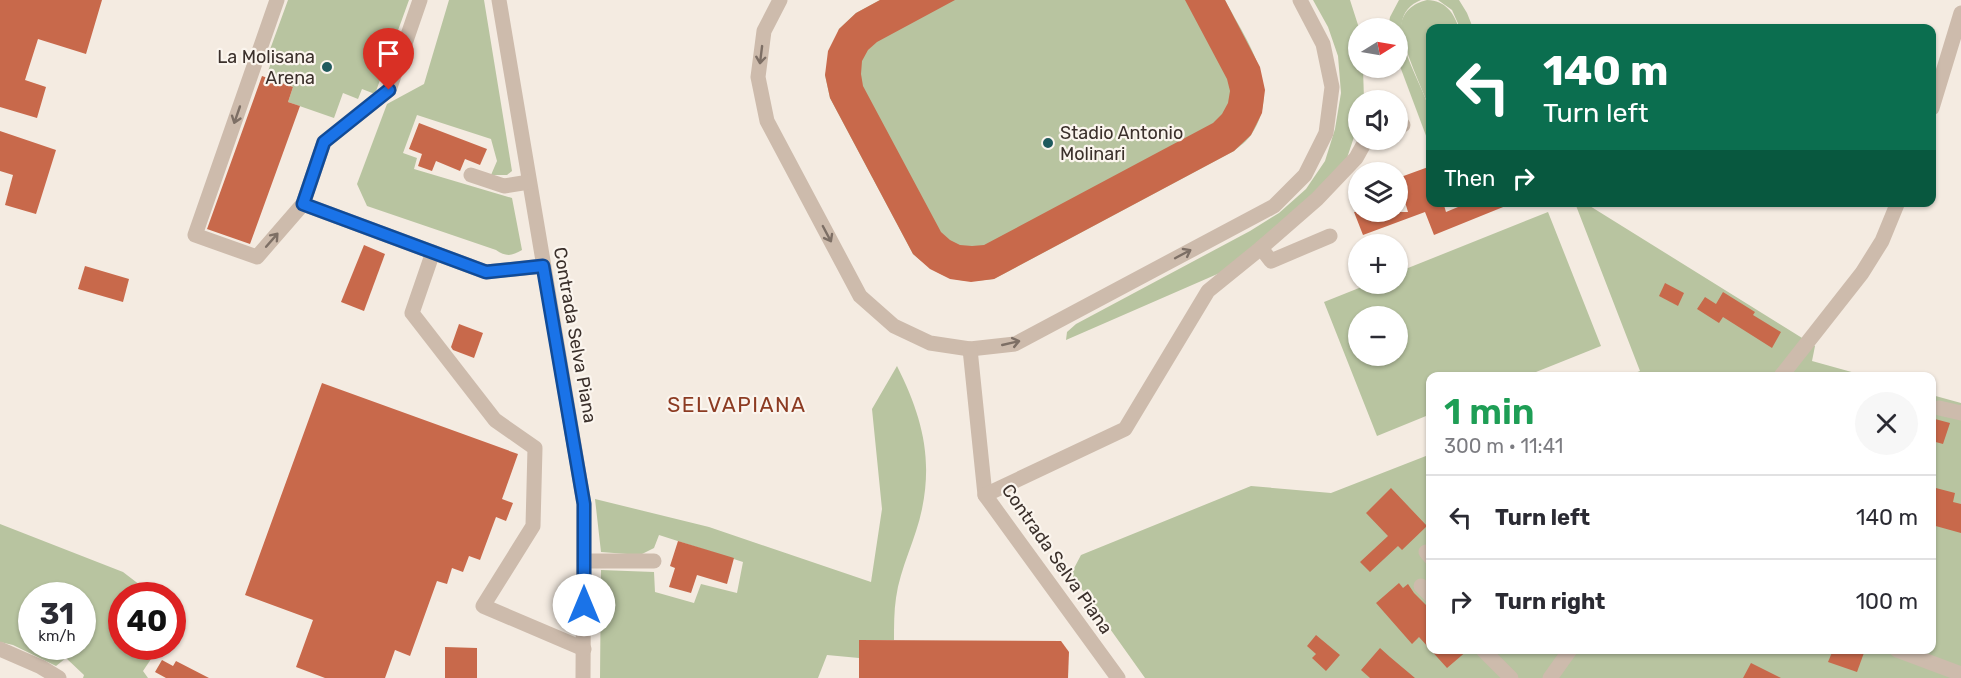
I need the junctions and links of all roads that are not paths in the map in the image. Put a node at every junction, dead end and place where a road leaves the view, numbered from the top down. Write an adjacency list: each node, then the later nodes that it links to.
1 (277, 0): 11 (street, one-way to 11)
2 (420, 0): 11 (street)
3 (499, 0): 10 (street, Contrada Selva Piana)
4 (780, 0): 17 (street, one-way to 17)
5 (1300, 0): 17 (street, one-way to 5)
6 (1961, 13): 7 (street)
7 (1936, 95)
8 (1360, 150): 14 (street)
9 (471, 175): 10 (street)
10 (529, 182): 16 (street, Contrada Selva Piana)
11 (303, 204): 15 (street)
12 (1896, 207): 18 (street)
13 (1330, 236): 14 (street)
14 (1261, 248): 21 (street)
15 (434, 252): 16 (street); 25 (street)
16 (543, 266): 22 (street, Contrada Selva Piana)
17 (970, 349): 21 (street, Contrada Selva Piana)
18 (1784, 372)
19 (1939, 408): 20 (street)
20 (1961, 413)
21 (985, 495): 32 (street, Contrada Selva Piana)
22 (584, 561): 23 (street); 25 (street, Contrada Selva Piana)
23 (654, 561)
24 (0, 649): 30 (street)
25 (584, 649): 31 (street, Contrada Selva Piana)
26 (1487, 654): 33 (street)
27 (1567, 654): 34 (street)
28 (1908, 654): 29 (street)
29 (1961, 674)
30 (58, 678)
31 (583, 678)
32 (1118, 678)
33 (1511, 678)
34 (1550, 678)

